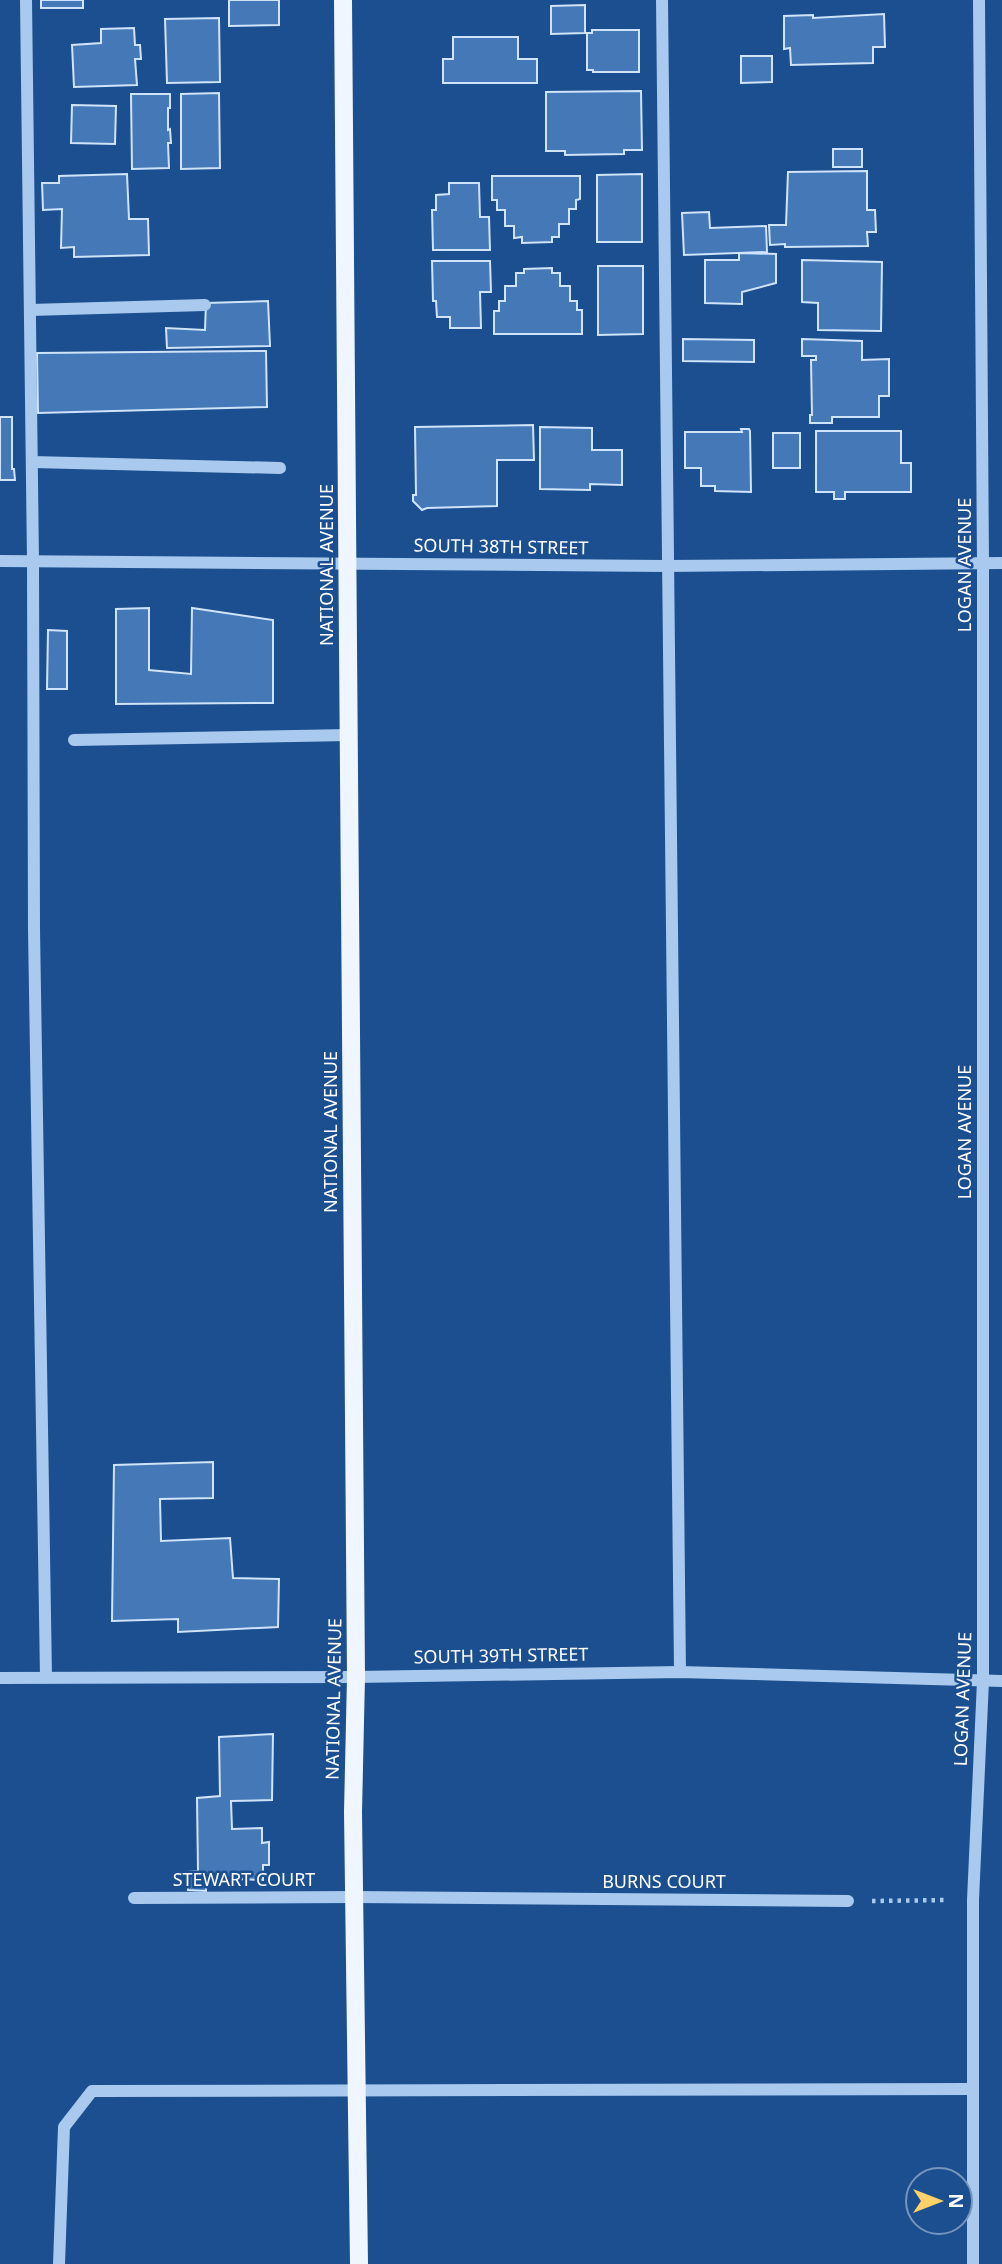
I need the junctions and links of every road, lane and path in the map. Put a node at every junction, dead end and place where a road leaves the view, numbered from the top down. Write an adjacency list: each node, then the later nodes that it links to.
1 (26, 0): 6 (street)
2 (343, 0): 11 (main road, NATIONAL AVENUE)
3 (662, 0): 14 (street)
4 (979, 0): 12 (street, LOGAN AVENUE)
5 (205, 305): 6 (street)
6 (30, 310): 7 (street)
7 (32, 462): 8 (street); 10 (street)
8 (281, 467)
9 (0, 561): 10 (street, SOUTH 38TH STREET)
10 (33, 561): 11 (street, SOUTH 38TH STREET); 18 (street)
11 (348, 563): 14 (street, SOUTH 38TH STREET); 15 (main road, NATIONAL AVENUE)
12 (983, 563): 13 (street, SOUTH 38TH STREET); 14 (street, SOUTH 38TH STREET); 21 (street, LOGAN AVENUE)
13 (1002, 563)
14 (666, 566): 17 (street)
15 (349, 735): 16 (street); 19 (main road, NATIONAL AVENUE)
16 (74, 740)
17 (680, 1672): 19 (street, SOUTH 39TH STREET); 21 (street, SOUTH 39TH STREET)
18 (46, 1677): 19 (street, SOUTH 39TH STREET); 20 (street, SOUTH 39TH STREET)
19 (356, 1677): 23 (main road, NATIONAL AVENUE)
20 (0, 1678)
21 (983, 1681): 22 (street, SOUTH 39TH STREET); 25 (street, LOGAN AVENUE)
22 (1002, 1681)
23 (354, 1897): 24 (street, STEWART COURT); 26 (street, BURNS COURT); 28 (main road, NATIONAL AVENUE)
24 (134, 1898)
25 (973, 1900): 26 (path); 27 (street, LOGAN AVENUE)
26 (848, 1901)
27 (973, 2089): 28 (street); 31 (street, LOGAN AVENUE)
28 (356, 2091): 29 (street); 30 (main road, NATIONAL AVENUE)
29 (59, 2264)
30 (359, 2264)
31 (972, 2264)

